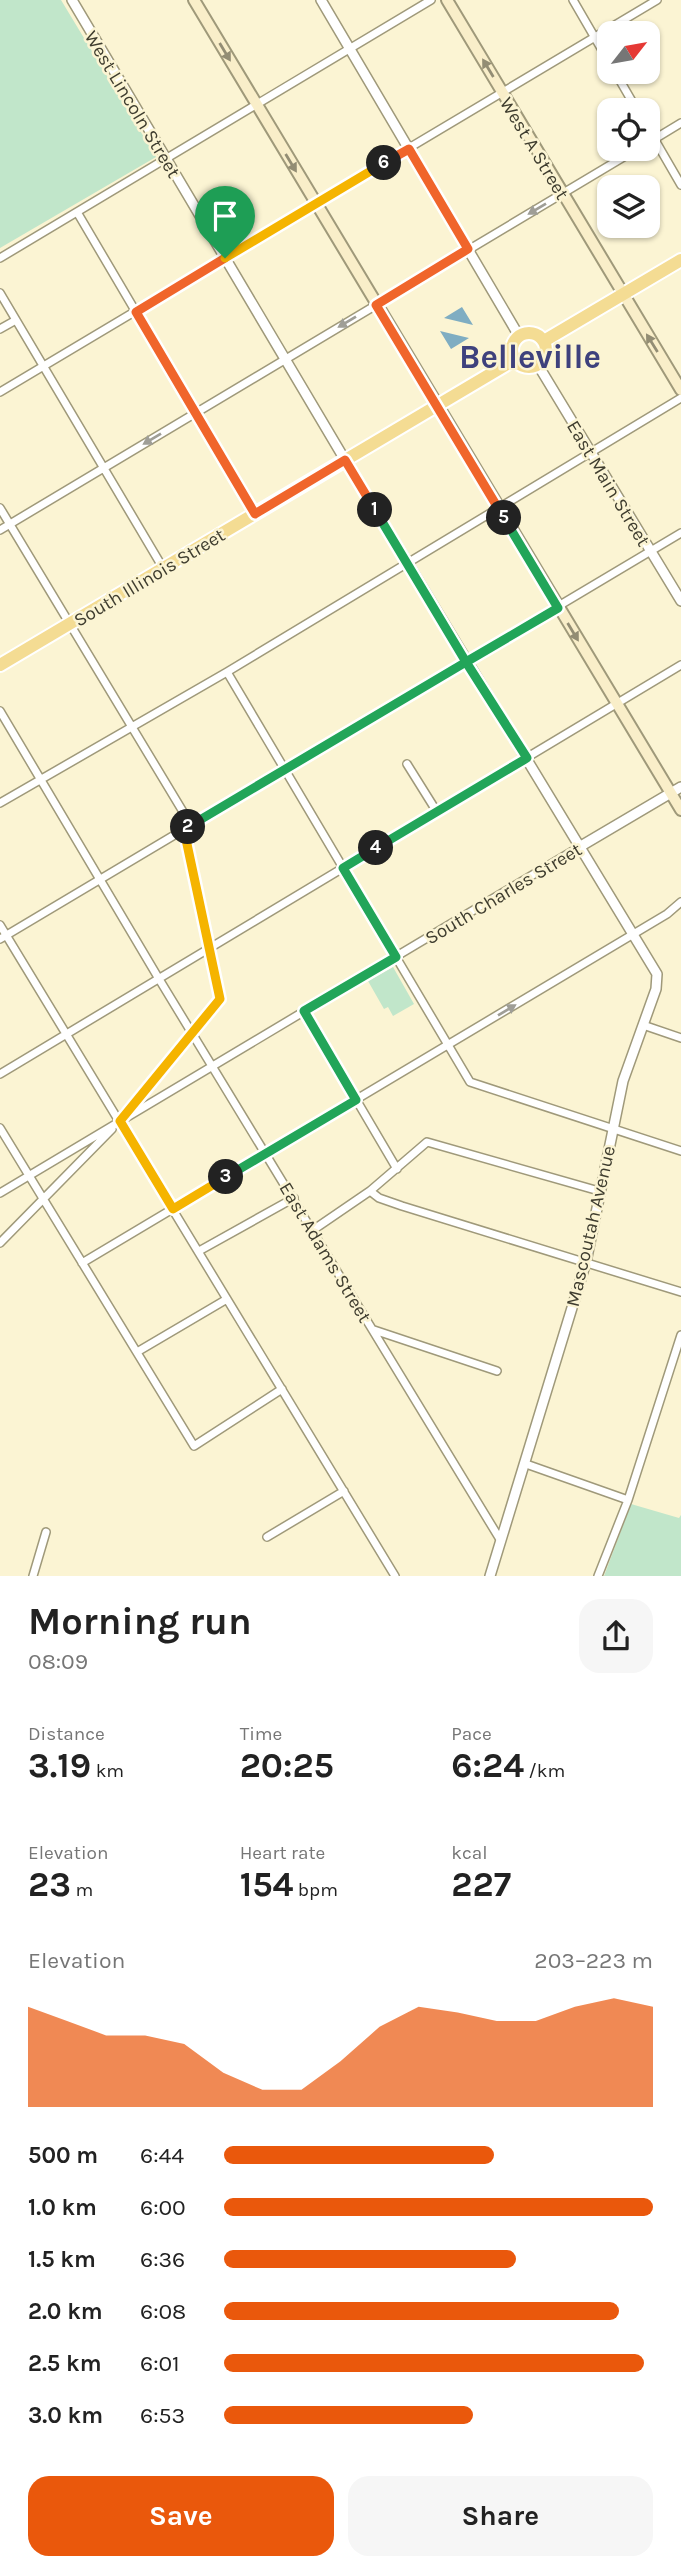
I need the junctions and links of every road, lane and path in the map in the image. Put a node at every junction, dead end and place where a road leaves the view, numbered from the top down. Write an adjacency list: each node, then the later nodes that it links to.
1 (72, 0): 17 (street, West Lincoln Street)
2 (194, 0): 12 (main road, one-way to 12)
3 (321, 0): 10 (street)
4 (432, 0): 10 (street)
5 (447, 0): 11 (main road, West A Street, one-way to 5)
6 (573, 0): 8 (street)
7 (657, 0): 8 (street)
8 (595, 38): 9 (street); 11 (street)
9 (597, 41)
10 (349, 48): 12 (street); 15 (street)
11 (502, 92): 15 (street); 20 (main road, West A Street)
12 (256, 104): 17 (street); 21 (main road, one-way to 21)
13 (681, 123): 14 (street)
14 (660, 136)
15 (409, 149): 21 (street); 23 (street)
16 (660, 154): 19 (street)
17 (166, 159): 22 (street); 25 (street, West Lincoln Street)
18 (618, 161): 20 (street)
19 (681, 186)
20 (563, 194): 23 (street, one-way to 23); 28 (main road, West A Street)
21 (316, 204): 25 (street); 29 (main road)
22 (77, 212): 24 (street); 30 (street)
23 (468, 249): 29 (street); 33 (street)
24 (0, 258)
25 (225, 258): 30 (street); 35 (street, West Lincoln Street)
26 (681, 260): 28 (main road)
27 (0, 293): 31 (street)
28 (622, 296): 34 (main road); 39 (main road, West A Street, one-way to 28)
29 (376, 305): 35 (street, one-way to 35); 42 (main road)
30 (136, 312): 38 (street); 43 (street)
31 (16, 320): 32 (street); 38 (street)
32 (0, 329)
33 (519, 336): 34 (main road); 36 (main road)
34 (544, 341): 37 (main road)
35 (285, 360): 43 (street); 45 (street, West Lincoln Street)
36 (514, 360): 37 (main road); 42 (main road, South Illinois Street)
37 (538, 365): 44 (street, East Main Street)
38 (44, 366): 40 (street); 46 (street)
39 (681, 390)
40 (0, 393)
41 (681, 398): 44 (street)
42 (436, 406): 45 (main road, South Illinois Street); 48 (main road)
43 (196, 414): 46 (street, one-way to 46); 49 (street)
44 (591, 452): 48 (street); 53 (street, East Main Street)
45 (345, 460): 49 (main road, South Illinois Street); 54 (street, West Lincoln Street)
46 (104, 468): 50 (street); 55 (street)
47 (0, 508): 50 (street)
48 (499, 509): 54 (street); 57 (main road)
49 (255, 514): 55 (main road, South Illinois Street)
50 (10, 524): 51 (street); 58 (street)
51 (0, 530)
52 (681, 533): 53 (street)
53 (651, 551): 56 (street, East Main Street); 57 (street)
54 (408, 564): 59 (street, West Lincoln Street); 62 (street)
55 (163, 568): 58 (main road, South Illinois Street)
56 (681, 601)
57 (558, 608): 59 (street); 63 (main road, one-way to 63)
58 (69, 624): 60 (main road, South Illinois Street); 65 (street)
59 (466, 662): 66 (street, Mascoutah Avenue); 68 (street)
60 (0, 665)
61 (681, 665): 63 (street)
62 (227, 672): 65 (street); 68 (street)
63 (617, 704): 66 (street); 70 (main road)
64 (0, 711): 69 (street, East Adams Street)
65 (132, 728): 69 (street); 74 (street)
66 (527, 758): 73 (street); 75 (street, Mascoutah Avenue)
67 (407, 764): 73 (street)
68 (285, 770): 74 (street); 76 (street)
69 (38, 779): 71 (street); 77 (street, East Adams Street)
70 (676, 790): 72 (main road); 75 (street, South Charles Street)
71 (0, 803)
72 (681, 810)
73 (437, 812): 76 (street)
74 (187, 827): 77 (street); 82 (street)
75 (581, 846): 80 (street, Mascoutah Avenue); 83 (street, South Charles Street)
76 (343, 868): 82 (street); 83 (street)
77 (100, 880): 81 (street); 84 (street, East Adams Street)
78 (681, 902): 80 (street)
79 (0, 925): 81 (street)
80 (634, 934): 86 (street, Mascoutah Avenue); 90 (street, one-way to 80)
81 (3, 937): 88 (street)
82 (209, 949): 84 (street); 87 (street)
83 (396, 957): 85 (street, South Charles Street); 90 (street)
84 (159, 979): 87 (street, East Adams Street); 88 (street)
85 (304, 1011): 91 (street, South Charles Street); 93 (street)
86 (643, 1025): 89 (street); 96 (street, Mascoutah Avenue)
87 (193, 1033): 91 (street, East Adams Street); 94 (street)
88 (67, 1034): 92 (street); 94 (street)
89 (681, 1038)
90 (448, 1045): 93 (street); 96 (street)
91 (213, 1066): 94 (street, South Charles Street); 98 (street, East Adams Street)
92 (0, 1074)
93 (356, 1100): 98 (street); 99 (street)
94 (120, 1121): 100 (street, South Charles Street); 105 (street); 106 (street)
95 (0, 1128): 100 (street)
96 (613, 1129): 97 (street); 102 (street, Mascoutah Avenue)
97 (681, 1151)
98 (267, 1153): 104 (street, East Adams Street); 106 (street)
99 (397, 1169): 101 (street); 102 (street)
100 (29, 1175): 103 (street, South Charles Street); 105 (street)
101 (370, 1191): 107 (street); 110 (street)
102 (599, 1192): 110 (street, Mascoutah Avenue)
103 (0, 1193)
104 (294, 1198): 107 (street, East Adams Street); 109 (street)
105 (43, 1199): 108 (street); 111 (street)
106 (173, 1209): 109 (street); 111 (street)
107 (313, 1230): 114 (street, East Adams Street)
108 (0, 1243)
109 (199, 1251): 113 (street)
110 (586, 1262): 112 (street); 119 (street, Mascoutah Avenue)
111 (82, 1263): 116 (street)
112 (681, 1293)
113 (228, 1299): 116 (street); 118 (street)
114 (373, 1330): 117 (street); 124 (street, East Adams Street)
115 (681, 1335): 121 (street)
116 (136, 1352): 118 (street)
117 (497, 1371)
118 (282, 1389): 120 (street)
119 (526, 1464): 121 (street); 124 (street, Mascoutah Avenue)
120 (344, 1491): 123 (street); 126 (street)
121 (628, 1500): 128 (street)
122 (46, 1532): 125 (street)
123 (267, 1538)
124 (501, 1541): 127 (street, Mascoutah Avenue)
125 (33, 1576)
126 (395, 1576)
127 (490, 1576)
128 (598, 1576)

